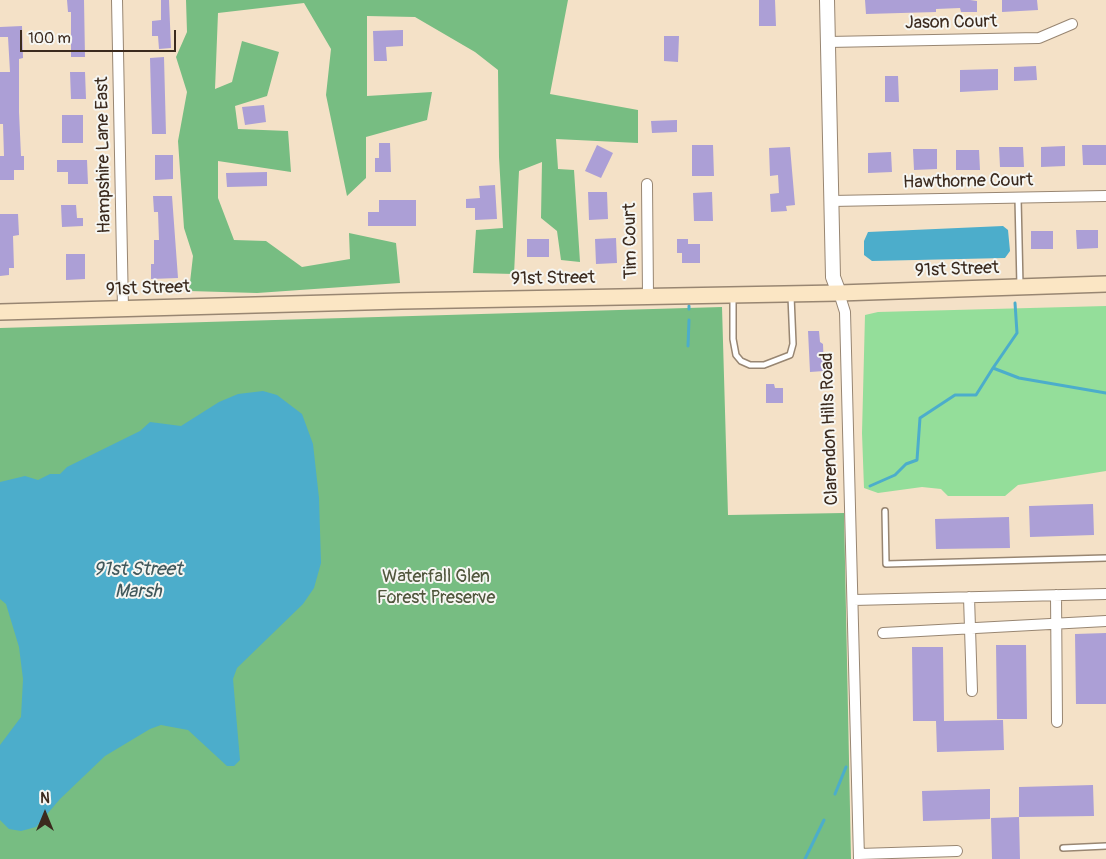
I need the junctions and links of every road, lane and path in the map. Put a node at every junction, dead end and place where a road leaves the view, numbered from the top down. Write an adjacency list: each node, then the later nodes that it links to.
1 (117, 0): 15 (street, Hampshire Lane East)
2 (827, 0): 4 (street, Clarendon Hills Road)
3 (1072, 24): 4 (street, Jason Court)
4 (828, 42): 8 (street, Clarendon Hills Road)
5 (647, 184): 14 (street, Tim Court)
6 (1106, 196): 7 (street, Hawthorne Court)
7 (1018, 198): 8 (street, Hawthorne Court); 10 (lane)
8 (832, 201): 11 (street, Clarendon Hills Road)
9 (1106, 284): 10 (main road, 91st Street)
10 (1020, 287): 11 (main road, 91st Street)
11 (839, 293): 12 (main road, 91st Street); 22 (street, Clarendon Hills Road)
12 (790, 294): 13 (main road, 91st Street); 13 (lane)
13 (733, 295): 14 (main road, 91st Street)
14 (648, 296): 15 (main road, 91st Street)
15 (123, 308): 16 (main road, 91st Street)
16 (0, 312)
17 (885, 510): 18 (lane)
18 (1106, 558)
19 (1106, 594): 20 (street)
20 (1056, 595): 21 (street); 24 (street)
21 (969, 597): 22 (street); 25 (street)
22 (854, 600): 32 (street, Clarendon Hills Road)
23 (1106, 621): 24 (street)
24 (1056, 623): 25 (street); 28 (street)
25 (970, 627): 26 (street); 27 (street)
26 (883, 634)
27 (972, 691)
28 (1057, 722)
29 (1106, 846): 30 (lane)
30 (1063, 848)
31 (957, 851): 32 (street)
32 (859, 856)

